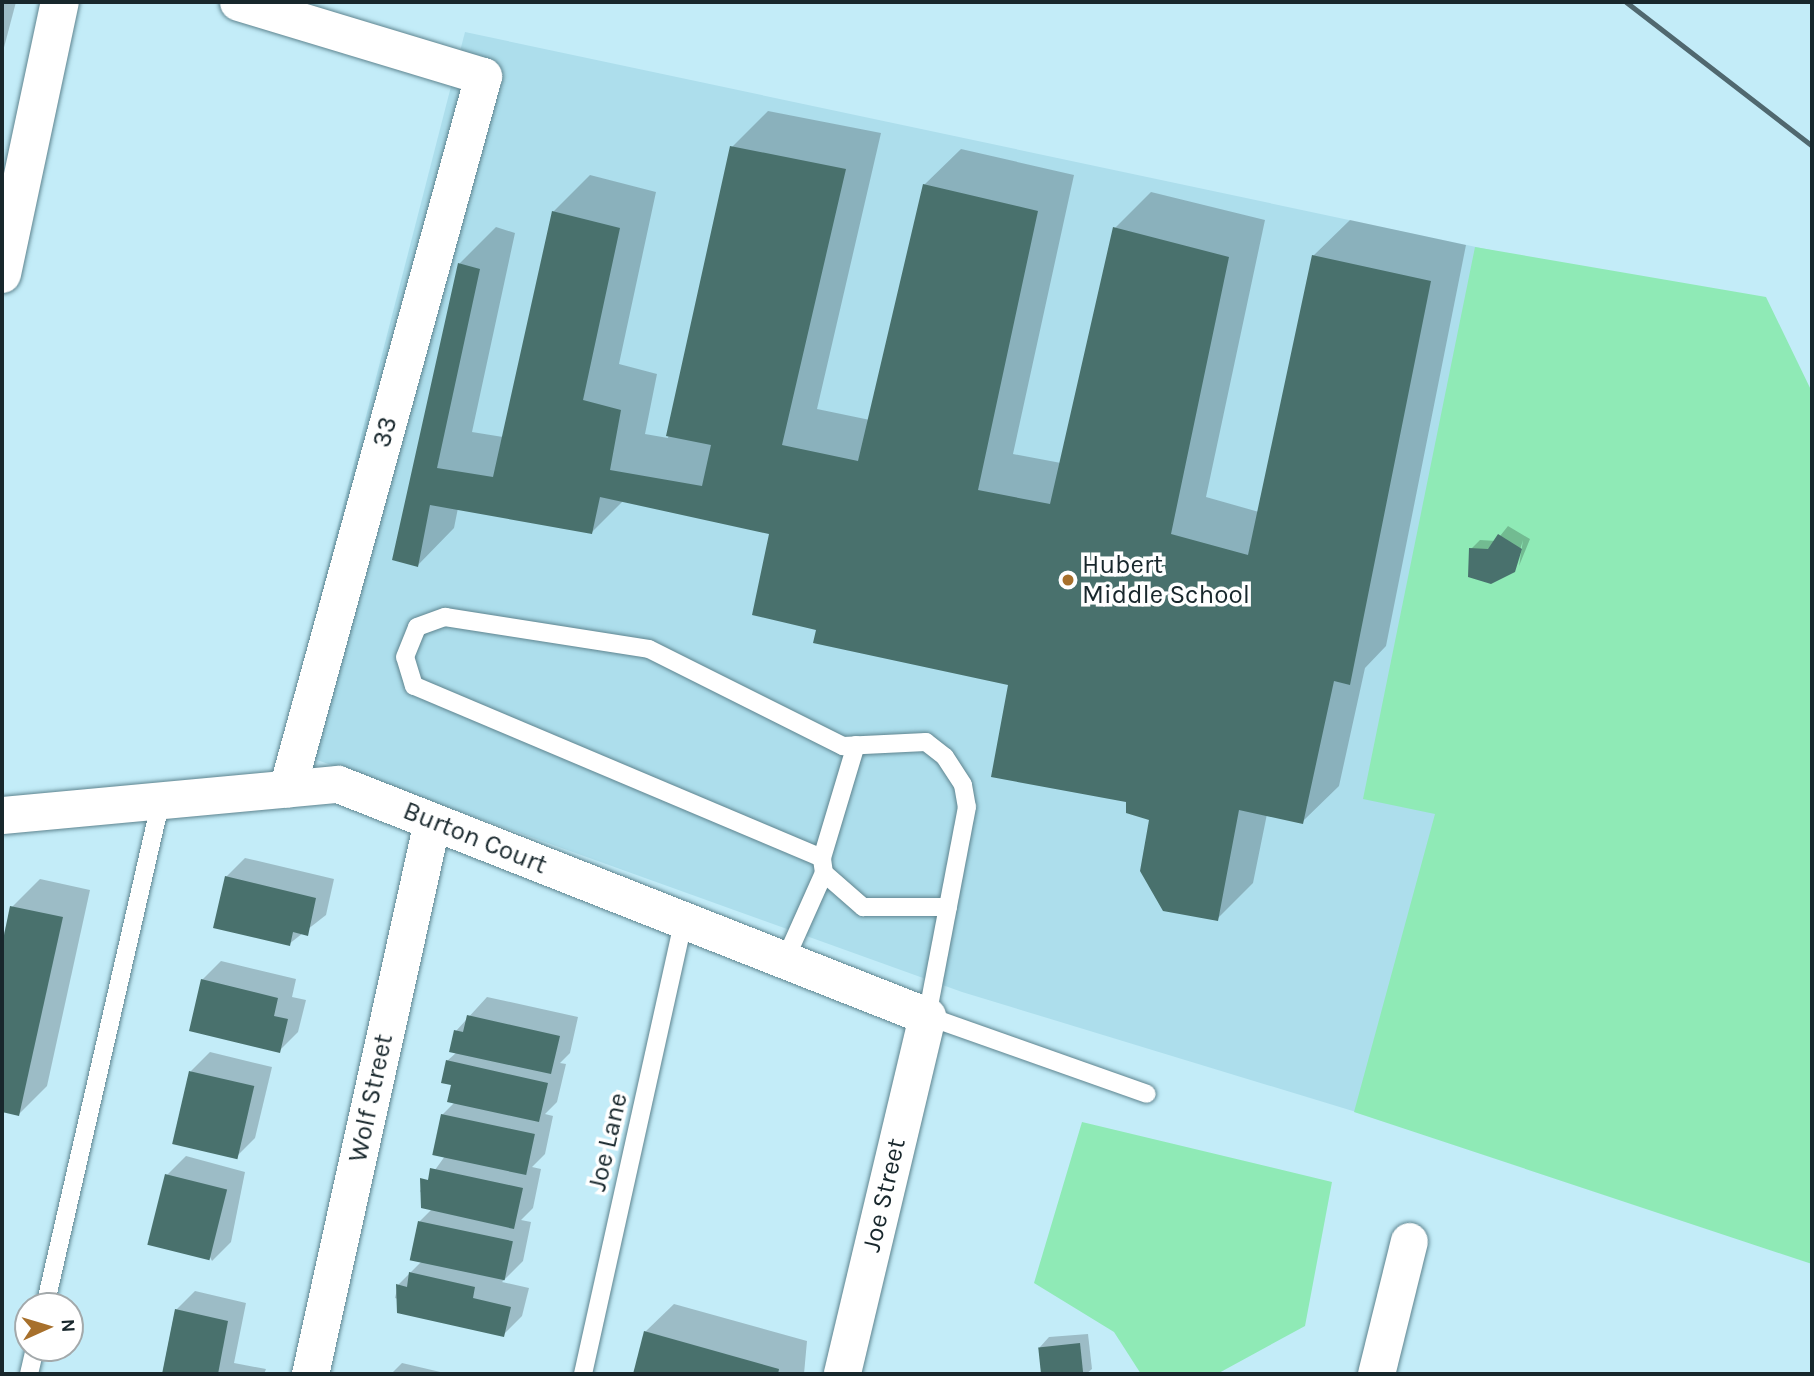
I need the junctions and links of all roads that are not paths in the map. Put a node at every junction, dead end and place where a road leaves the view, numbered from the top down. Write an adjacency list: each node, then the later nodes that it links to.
1 (60, 2): 3 (main road)
2 (237, 2): 5 (street, 33)
3 (2, 274)
4 (856, 745): 9 (lane); 9 (lane); 10 (lane)
5 (287, 789): 6 (street, Burton Court); 8 (street, Burton Court)
6 (161, 800): 7 (street, Burton Court); 16 (lane)
7 (2, 815)
8 (432, 821): 11 (street, Burton Court); 17 (street, Wolf Street)
9 (823, 865): 10 (lane); 12 (lane)
10 (948, 907): 13 (lane)
11 (684, 920): 12 (street, Burton Court); 18 (lane, Joe Lane)
12 (785, 960): 13 (street, Burton Court)
13 (927, 1016): 14 (lane); 19 (street, Joe Street)
14 (1147, 1094)
15 (1409, 1241): 20 (street)
16 (48, 1292)
17 (310, 1374)
18 (583, 1374)
19 (842, 1374)
20 (1376, 1374)

